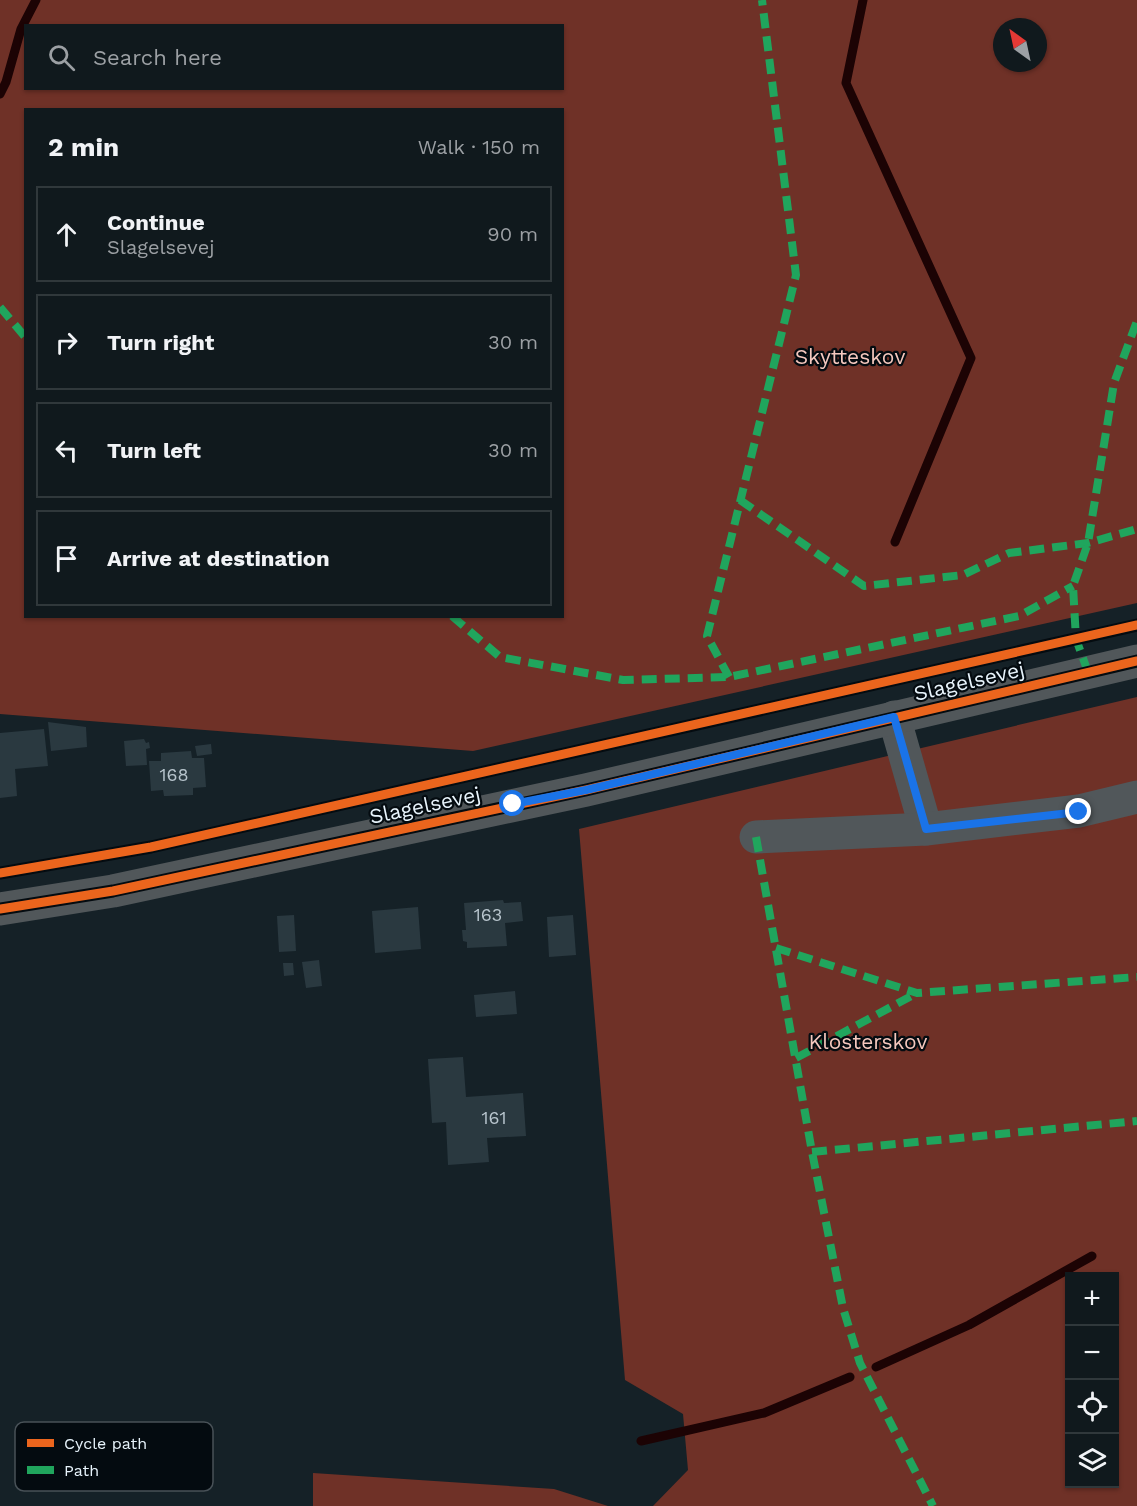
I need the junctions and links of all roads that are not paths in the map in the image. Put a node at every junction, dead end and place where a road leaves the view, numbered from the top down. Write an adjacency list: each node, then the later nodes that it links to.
1 (1137, 661): 2 (street, Slagelsevej)
2 (894, 717): 4 (street); 6 (street, Slagelsevej)
3 (1137, 797): 4 (street)
4 (926, 829): 5 (street)
5 (756, 837)
6 (0, 909)

